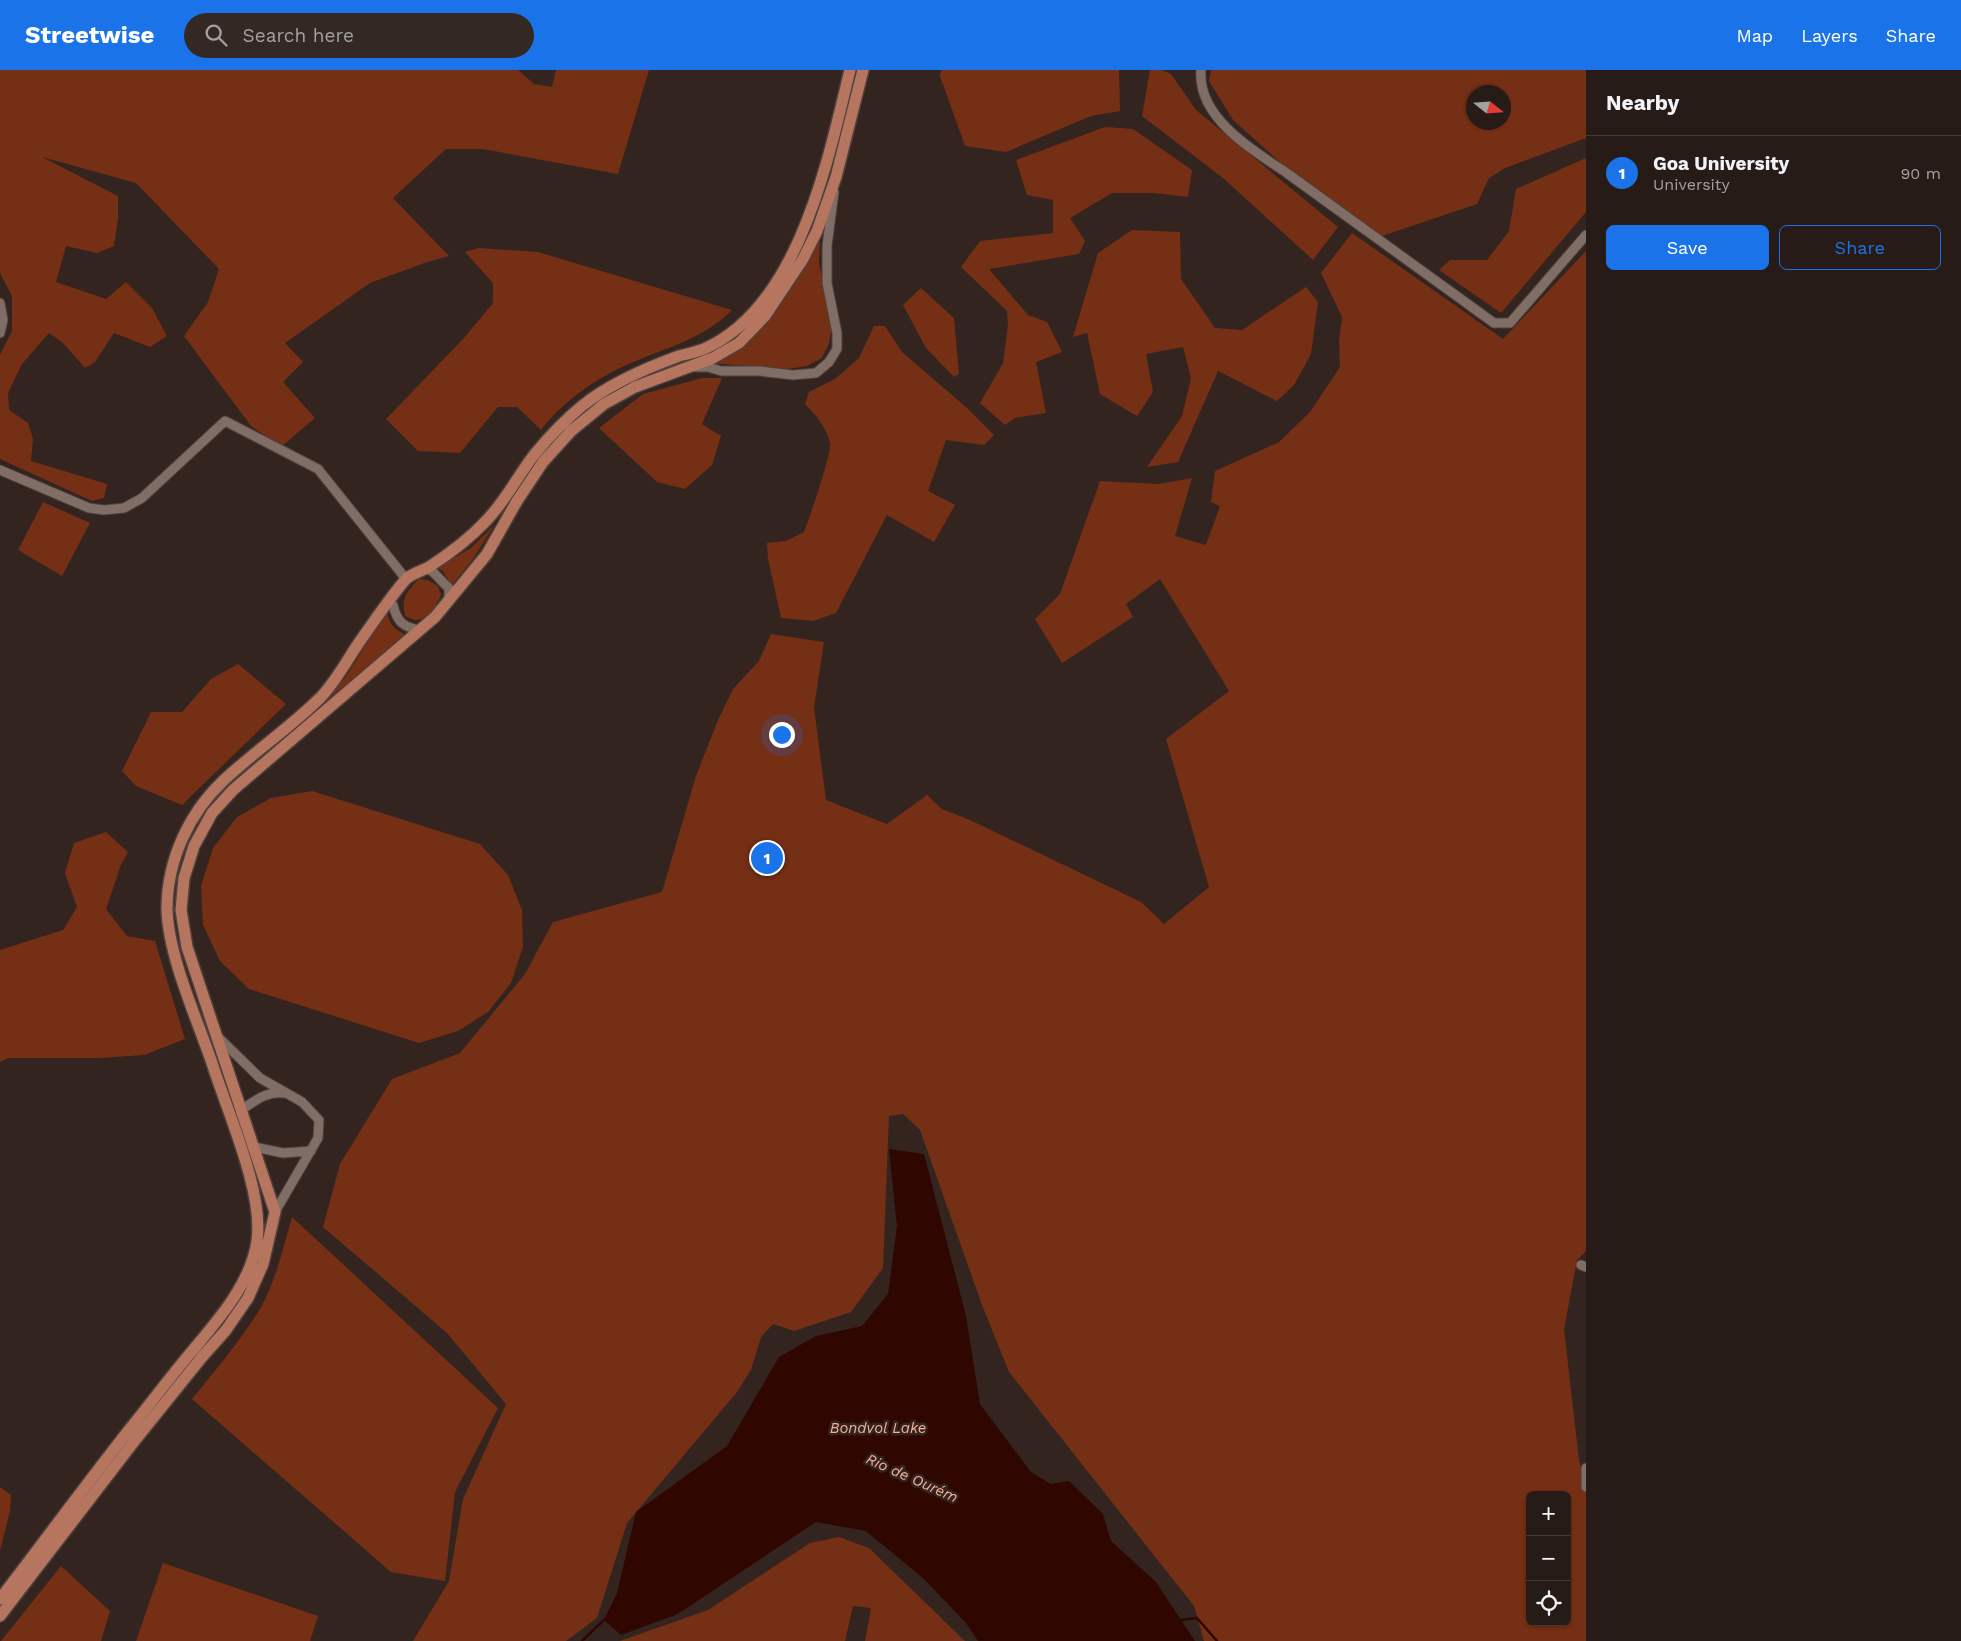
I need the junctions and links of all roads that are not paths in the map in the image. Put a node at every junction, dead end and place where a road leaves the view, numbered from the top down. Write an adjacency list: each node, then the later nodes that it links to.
1 (850, 70): 10 (main road)
2 (863, 70): 4 (main road)
3 (1201, 70): 5 (street)
4 (836, 177): 8 (main road); 8 (street)
5 (1586, 235)
6 (0, 303): 7 (street)
7 (0, 332)
8 (690, 367): 13 (main road)
9 (0, 470): 11 (street)
10 (428, 568): 11 (main road); 13 (street)
11 (406, 578): 12 (main road)
12 (397, 590): 14 (main road); 16 (main road)
13 (449, 601): 15 (main road)
14 (393, 605): 15 (street)
15 (420, 630): 16 (main road)
16 (213, 1040): 17 (street); 18 (main road); 22 (main road)
17 (284, 1093): 18 (street); 20 (street)
18 (241, 1110): 19 (main road)
19 (254, 1147): 20 (street); 21 (main road)
20 (311, 1152): 21 (street)
21 (275, 1212): 22 (main road)
22 (190, 1362): 25 (main road)
23 (1586, 1468): 24 (street)
24 (1586, 1487)
25 (50, 1542): 26 (main road); 27 (main road)
26 (0, 1599)
27 (0, 1616)

